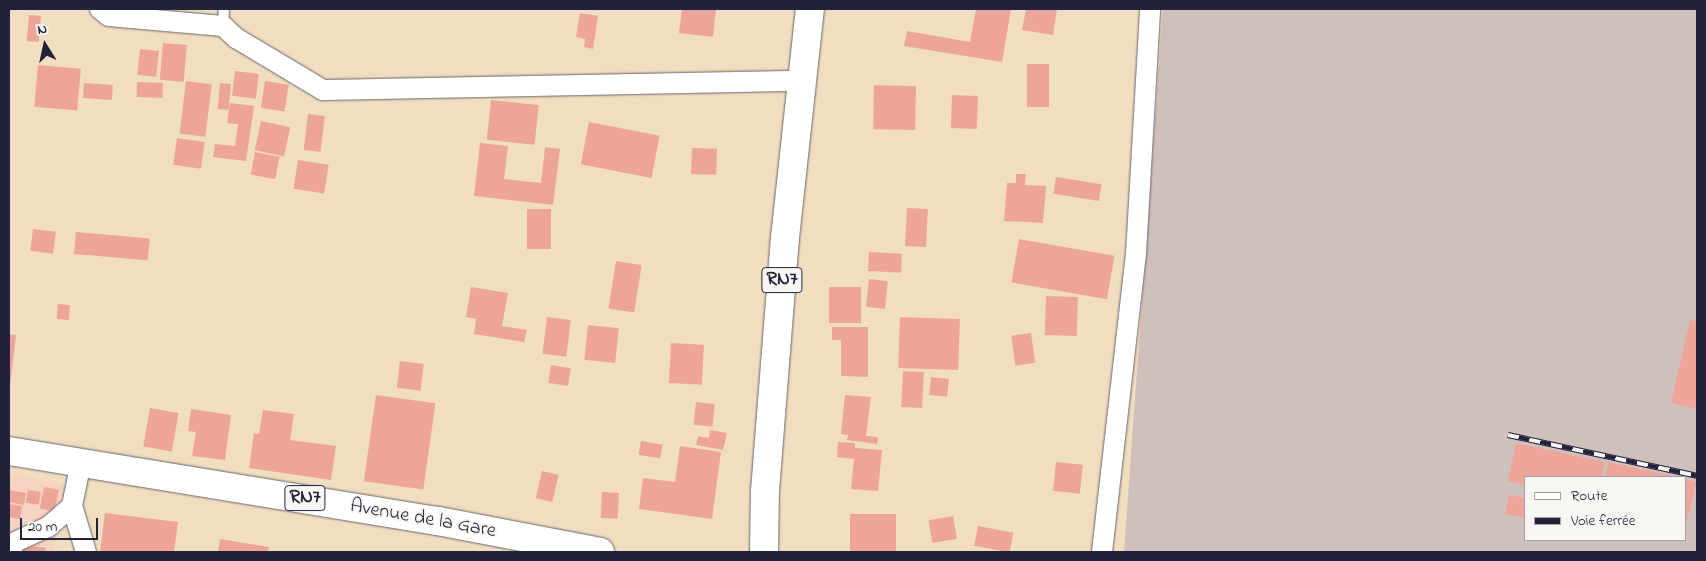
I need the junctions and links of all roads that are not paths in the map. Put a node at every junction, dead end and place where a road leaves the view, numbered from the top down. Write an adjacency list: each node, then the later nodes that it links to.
1 (100, 9): 4 (street)
2 (810, 9): 5 (main road, RN7)
3 (1150, 9): 13 (street)
4 (224, 18): 5 (street)
5 (804, 81): 12 (main road, RN7)
6 (9, 450): 7 (main road, Avenue de la Gare / RN7)
7 (81, 462): 8 (street); 11 (main road, Avenue de la Gare / RN7)
8 (72, 506): 9 (street); 10 (street)
9 (12, 552)
10 (86, 552)
11 (600, 552)
12 (764, 552)
13 (1102, 552)

